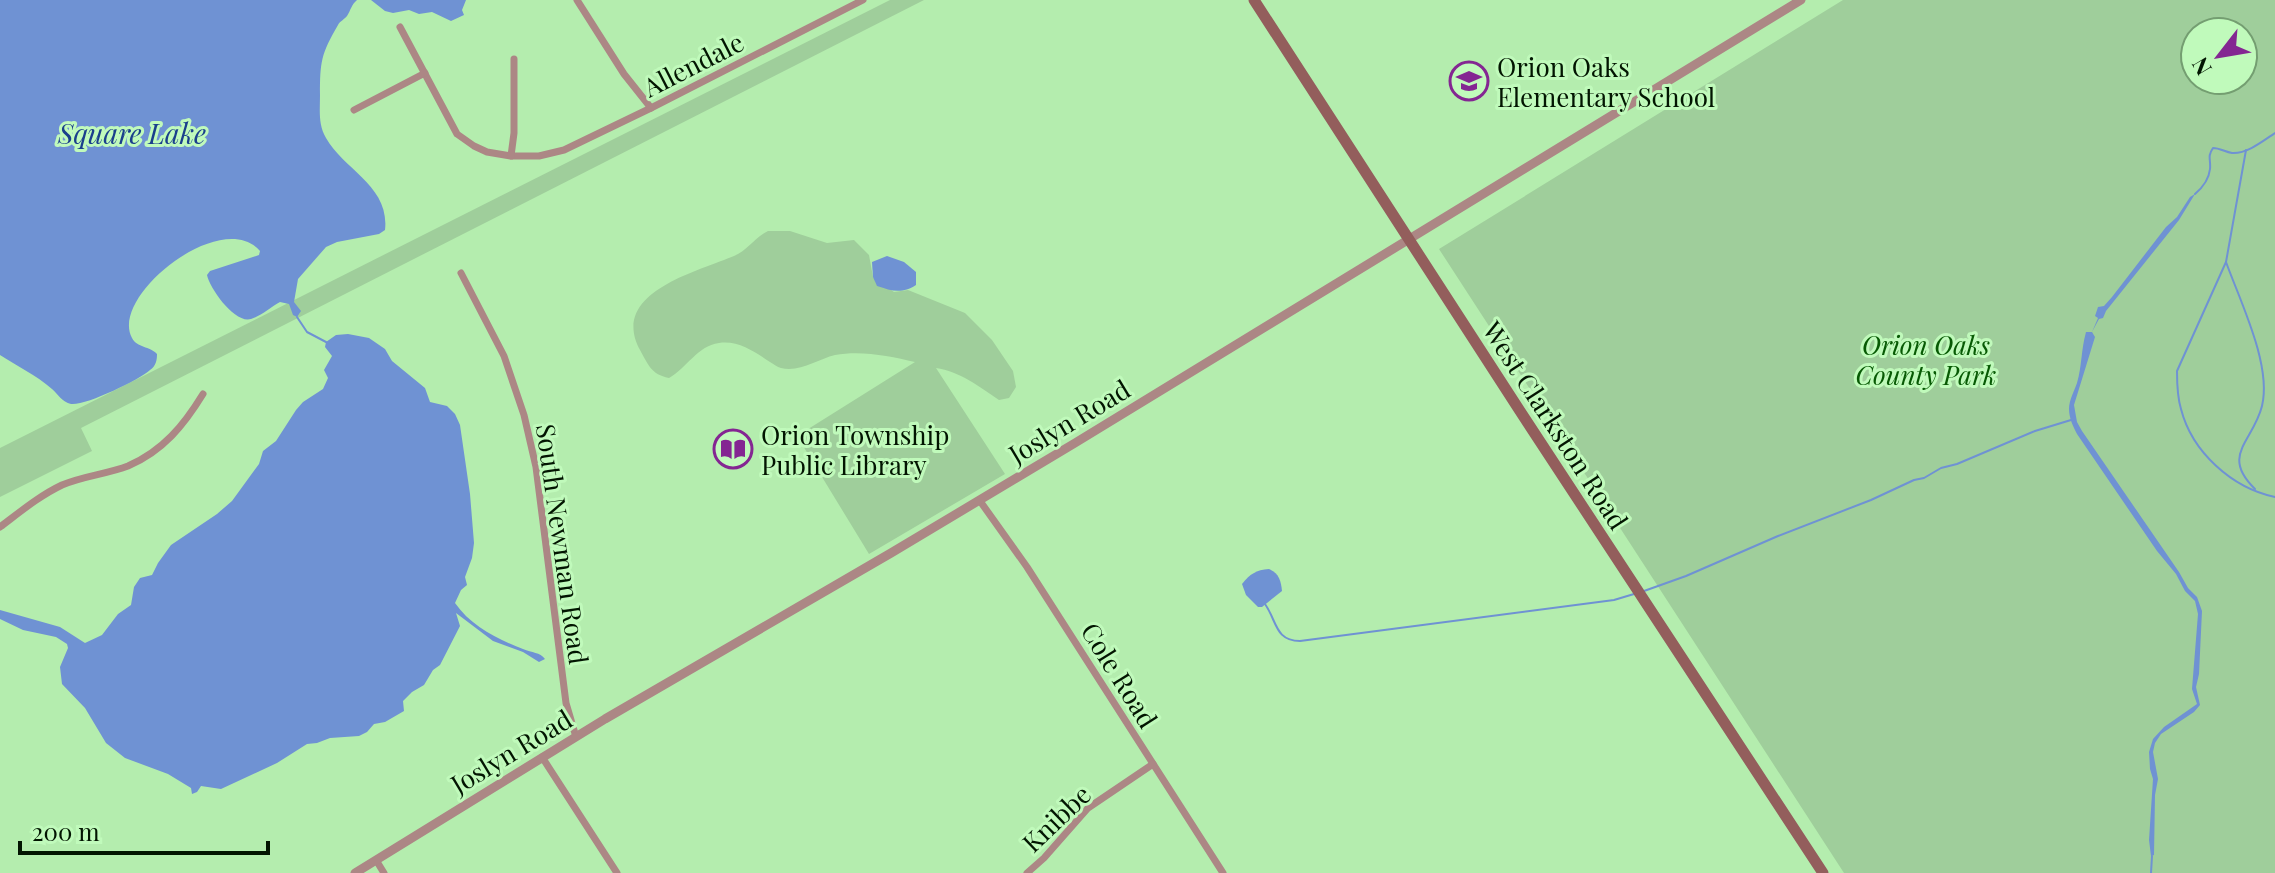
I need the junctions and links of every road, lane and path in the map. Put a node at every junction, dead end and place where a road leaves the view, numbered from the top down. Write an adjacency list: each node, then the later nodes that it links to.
1 (577, 0): 9 (street)
2 (863, 0): 5 (street, Allendale)
3 (1254, 0): 12 (main road, West Clarkston Road)
4 (1801, 0): 12 (street, Joslyn Road)
5 (846, 4): 9 (street, Allendale)
6 (400, 27): 8 (street, Allendale)
7 (514, 59): 11 (street)
8 (425, 73): 10 (street); 11 (street, Allendale)
9 (651, 108): 11 (street, Allendale)
10 (354, 110)
11 (511, 156)
12 (1411, 240): 15 (street, Joslyn Road); 26 (main road, West Clarkston Road)
13 (461, 273): 17 (street, South Newman Road)
14 (203, 394): 16 (street)
15 (980, 501): 17 (street, Joslyn Road); 19 (street, Cole Road)
16 (0, 527)
17 (576, 737): 18 (street, Joslyn Road)
18 (542, 757): 20 (street, Joslyn Road); 23 (street)
19 (1153, 764): 24 (street, Knibbe); 25 (street, Cole Road)
20 (376, 860): 21 (street, Joslyn Road); 22 (street)
21 (355, 873)
22 (384, 873)
23 (617, 873)
24 (1027, 873)
25 (1223, 873)
26 (1823, 873)

